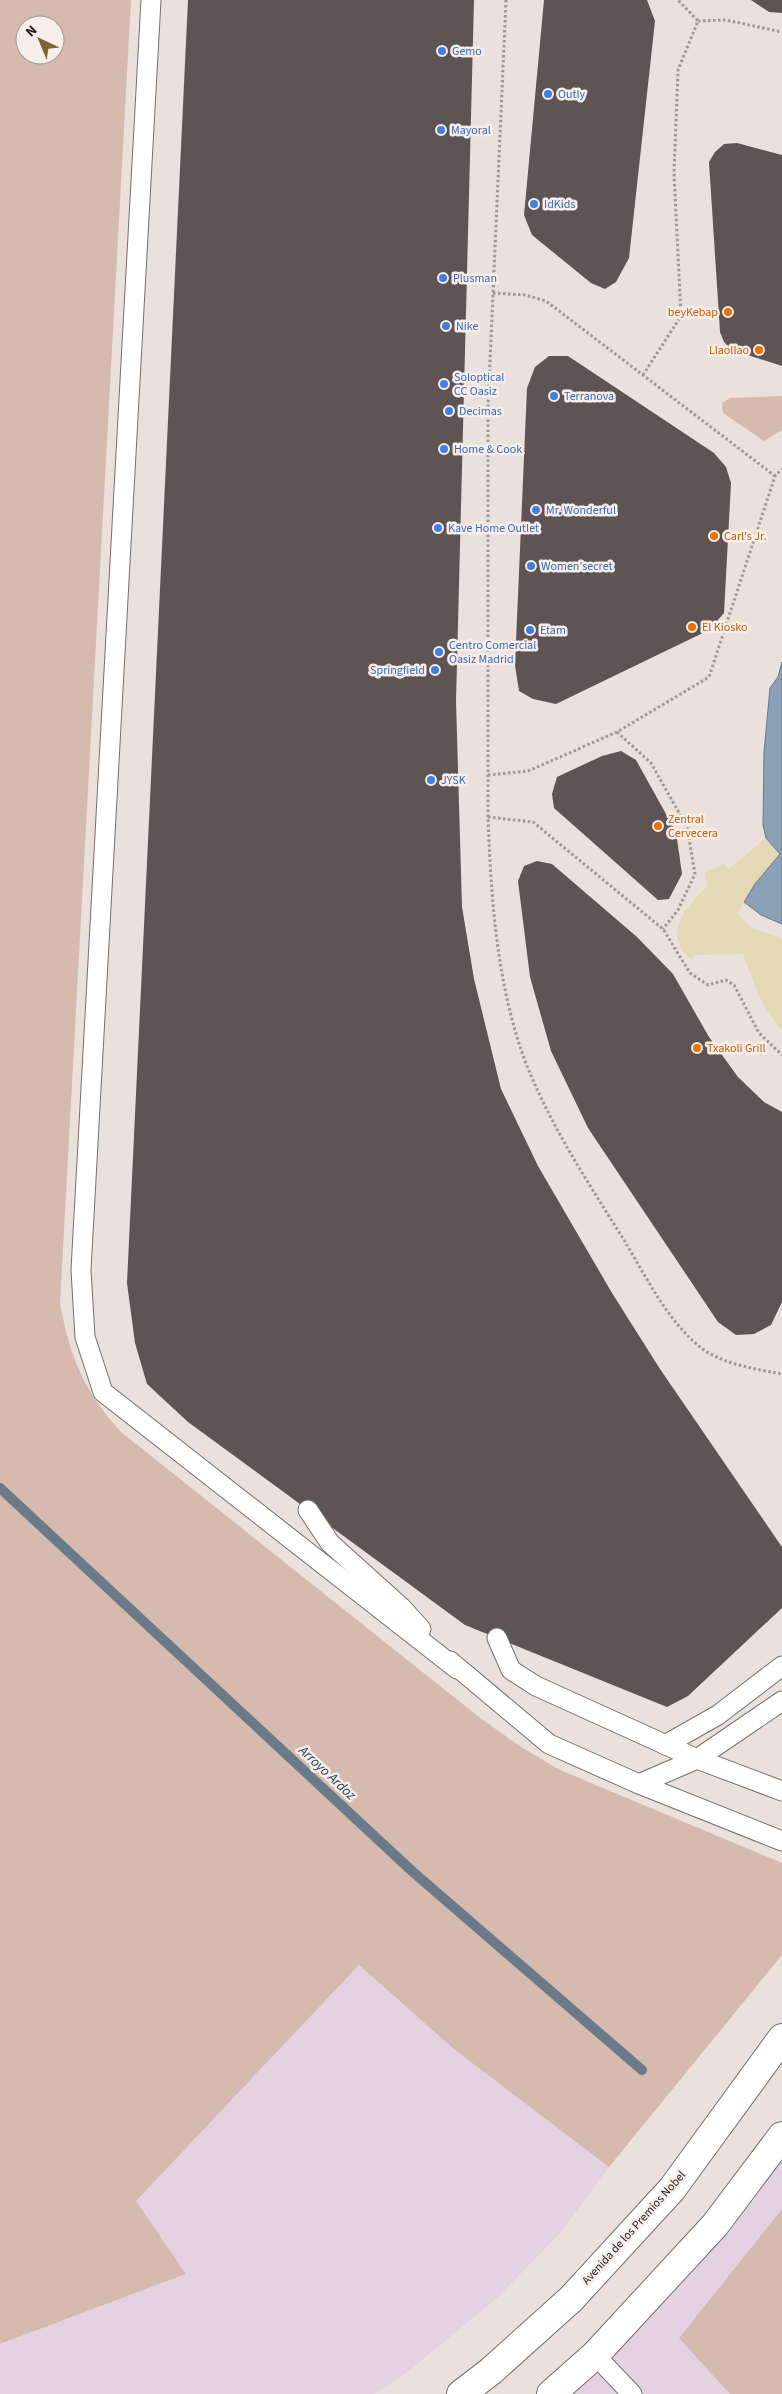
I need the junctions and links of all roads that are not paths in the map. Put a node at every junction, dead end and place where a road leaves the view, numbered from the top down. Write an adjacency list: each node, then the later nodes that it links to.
1 (151, 0): 5 (lane)
2 (308, 1510): 5 (lane)
3 (497, 1638): 7 (lane)
4 (782, 1666): 7 (lane)
5 (457, 1669): 9 (lane)
6 (782, 1701): 8 (lane)
7 (665, 1745): 8 (lane)
8 (697, 1759): 9 (lane); 10 (lane)
9 (639, 1784): 11 (lane)
10 (782, 1791)
11 (782, 1841)
12 (782, 2038): 15 (street, Avenida de los Premios Nobel)
13 (782, 2136): 14 (street)
14 (595, 2355): 16 (street); 17 (lane)
15 (461, 2394)
16 (551, 2394)
17 (632, 2394)

